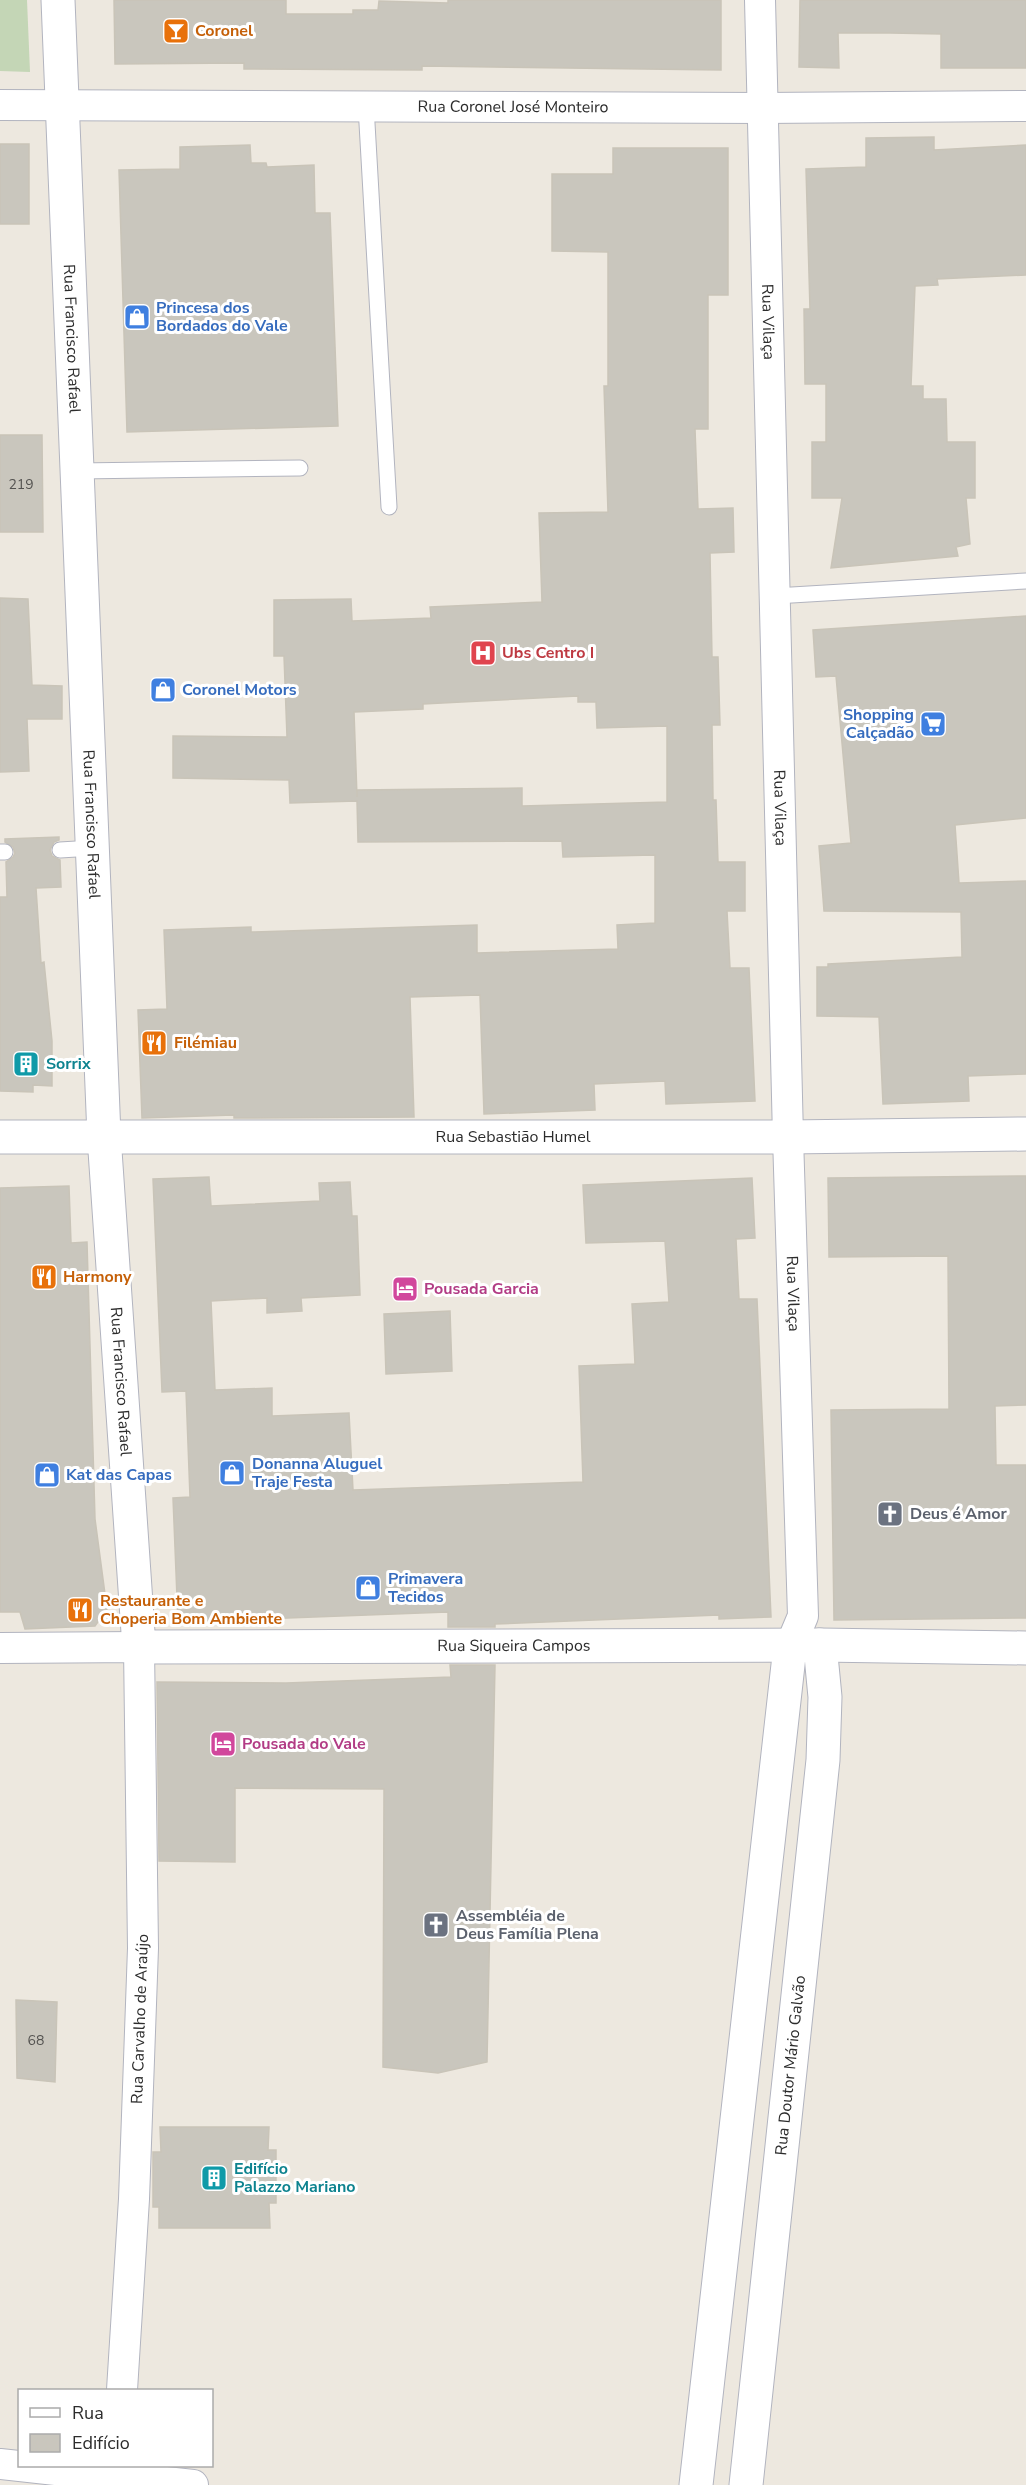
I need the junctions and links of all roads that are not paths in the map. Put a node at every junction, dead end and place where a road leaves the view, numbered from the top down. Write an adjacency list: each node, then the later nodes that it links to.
1 (58, 0): 3 (street, Rua Francisco Rafael)
2 (760, 0): 7 (street, Rua Vilaça)
3 (63, 104): 4 (street, Rua Coronel José Monteiro); 5 (street, Rua Coronel José Monteiro); 9 (street, Rua Francisco Rafael)
4 (0, 105)
5 (366, 106): 7 (street, Rua Coronel José Monteiro); 10 (lane)
6 (1026, 106): 7 (street, Rua Coronel José Monteiro)
7 (763, 108): 12 (street, Rua Vilaça)
8 (300, 468): 9 (lane)
9 (78, 471): 13 (street, Rua Francisco Rafael)
10 (389, 507)
11 (1026, 580): 12 (lane)
12 (775, 596): 18 (street, Rua Vilaça)
13 (93, 848): 14 (lane); 16 (street, Rua Francisco Rafael)
14 (60, 850)
15 (1026, 1134): 18 (street, Rua Sebastião Humel)
16 (104, 1136): 17 (street, Rua Sebastião Humel); 18 (street, Rua Sebastião Humel); 20 (street, Rua Francisco Rafael)
17 (0, 1137)
18 (788, 1137): 19 (street, Rua Vilaça)
19 (805, 1646): 20 (street, Rua Siqueira Campos); 22 (street, Rua Siqueira Campos); 29 (street); 30 (street, Rua Doutor Mário Galvão)
20 (138, 1647): 21 (street, Rua Siqueira Campos); 23 (street, Rua Carvalho de Araújo)
21 (0, 1648)
22 (1026, 1648)
23 (122, 2389)
24 (0, 2464): 25 (street)
25 (18, 2466)
26 (29, 2467): 27 (street)
27 (115, 2476): 28 (street)
28 (193, 2485)
29 (696, 2485)
30 (746, 2485)

